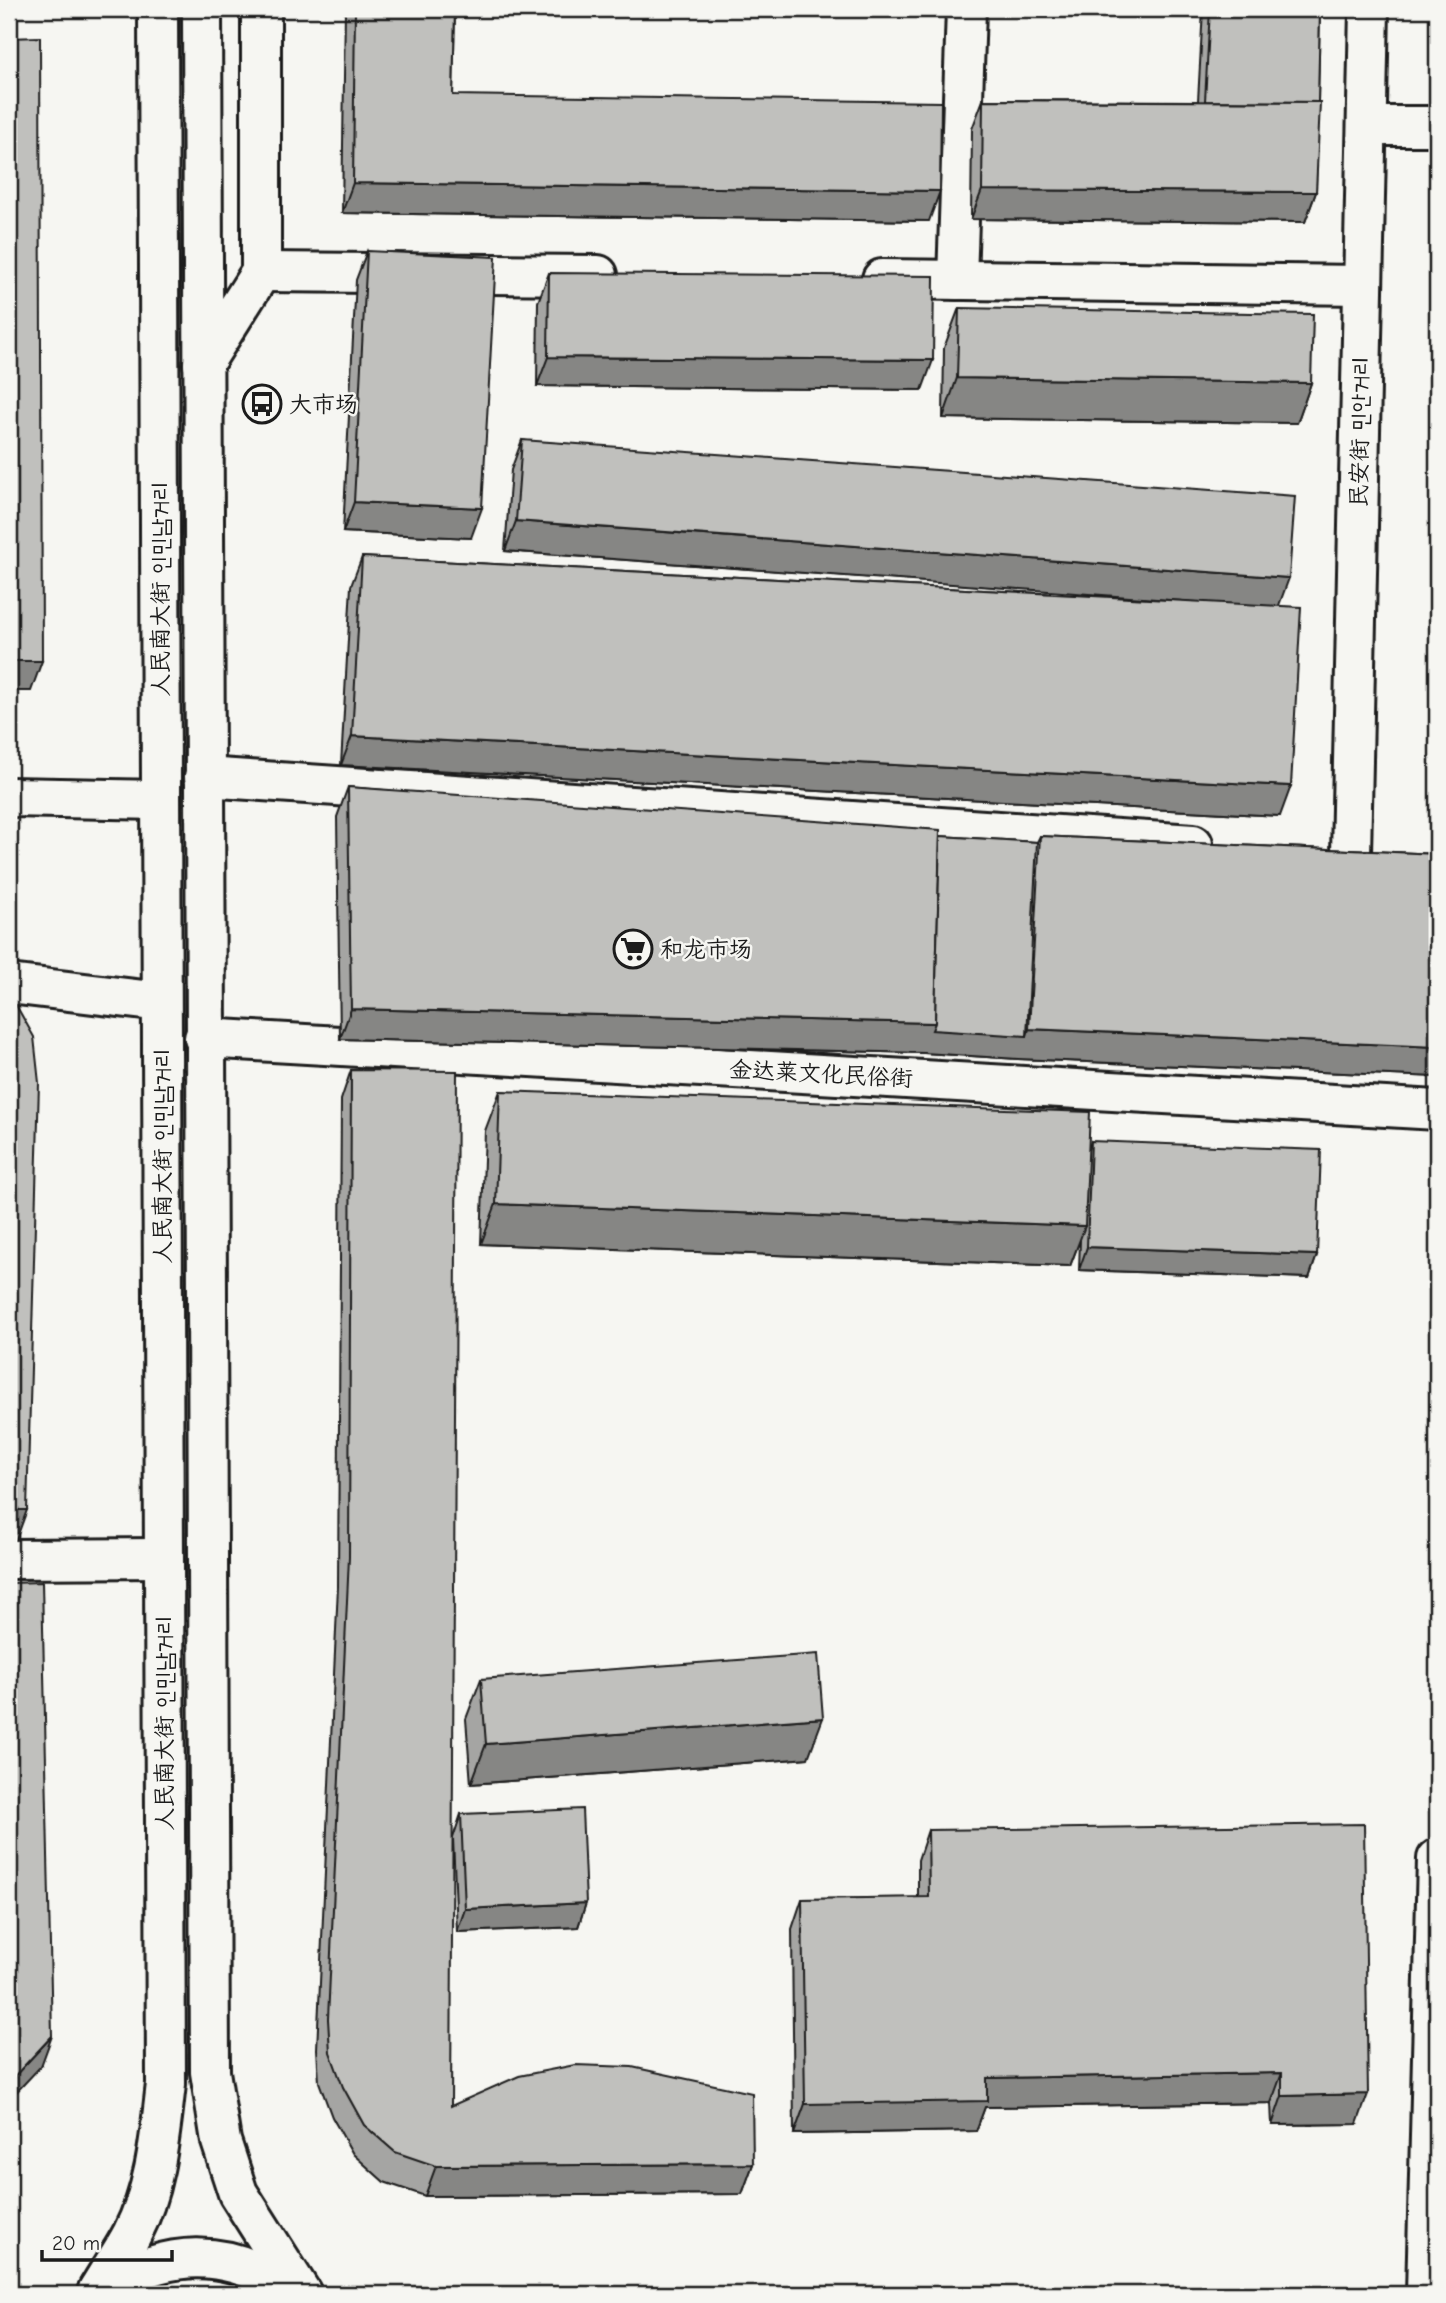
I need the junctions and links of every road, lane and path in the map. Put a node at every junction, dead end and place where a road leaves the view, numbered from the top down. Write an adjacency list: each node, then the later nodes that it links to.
1 (158, 9): 16 (street, 人民南大街 인민남거리)
2 (201, 9): 13 (street, 人民南大街 인민남거리)
3 (261, 9): 8 (street)
4 (966, 9): 11 (street)
5 (1369, 9): 6 (street, 民安街 민안거리)
6 (1367, 125): 7 (street); 12 (street, 民安街 민안거리)
7 (1437, 126)
8 (261, 272): 9 (street); 13 (street)
9 (637, 276)
10 (846, 278): 11 (street)
11 (957, 280): 12 (street)
12 (1363, 285): 18 (street, 民安街 민안거리)
13 (203, 364): 14 (street, 人民南大街 인민남거리)
14 (204, 777): 17 (street); 21 (street, 人民南大街 인민남거리)
15 (9, 797): 16 (street)
16 (161, 800): 20 (street, 人民南大街 인민남거리)
17 (1226, 846)
18 (1309, 852)
19 (9, 984): 20 (street)
20 (161, 1002): 23 (street, 人民南大街 인민남거리)
21 (204, 1038): 22 (street, 金达莱文化民俗街); 28 (street, 人民南大街 인민남거리)
22 (1437, 1110)
23 (163, 1558): 24 (street); 26 (street, 人民南大街 인민남거리)
24 (9, 1559)
25 (1437, 1859): 29 (street)
26 (96, 2292): 27 (street)
27 (294, 2294)
28 (302, 2294)
29 (1426, 2294)

